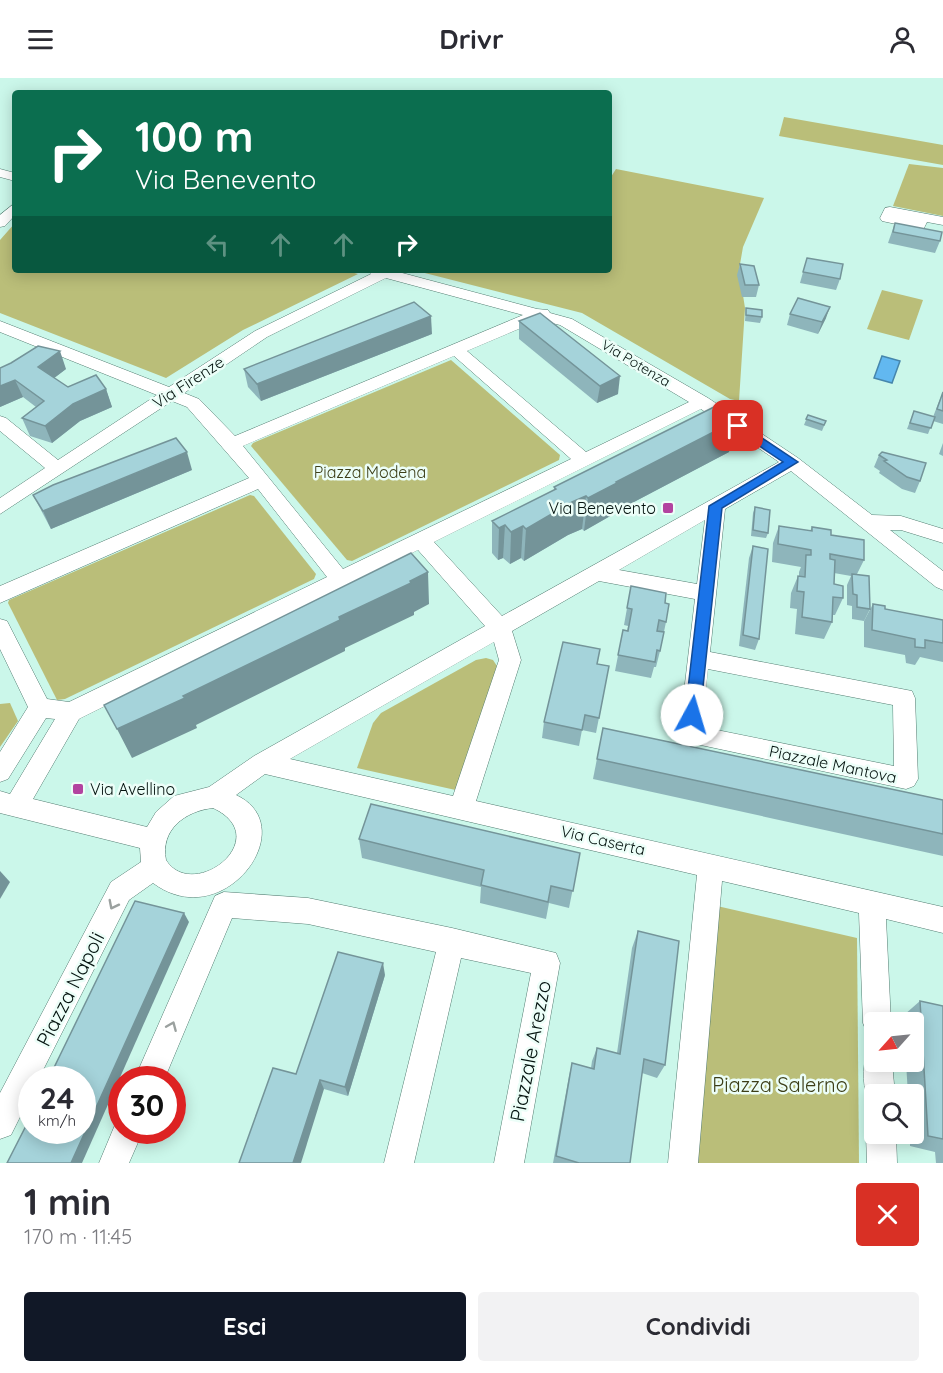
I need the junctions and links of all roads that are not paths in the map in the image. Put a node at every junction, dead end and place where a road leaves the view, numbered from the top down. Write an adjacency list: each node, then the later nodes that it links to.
1 (12, 210): 4 (street)
2 (923, 217): 3 (street)
3 (943, 221)
4 (0, 224)
5 (375, 273): 10 (street, Via Firenze)
6 (387, 273): 7 (street, Via Potenza)
7 (542, 314): 9 (street); 11 (street, Via Potenza)
8 (0, 326): 10 (street)
9 (456, 350): 13 (street); 14 (street)
10 (171, 393): 13 (street); 16 (street, Via Firenze)
11 (702, 402): 14 (street); 15 (street, Via Potenza)
12 (0, 422): 16 (street)
13 (232, 444): 17 (street)
14 (583, 459): 22 (street)
15 (792, 462): 18 (street); 20 (street, Via Potenza)
16 (58, 469): 19 (street, Via Firenze)
17 (262, 480): 24 (street); 27 (street)
18 (716, 506): 23 (street); 26 (street, Piazzale Mantova)
19 (0, 507)
20 (867, 522): 21 (street); 25 (street, Via Potenza)
21 (943, 536)
22 (420, 539): 24 (street); 29 (street)
23 (596, 573): 26 (street); 29 (street)
24 (339, 578): 32 (street)
25 (943, 582)
26 (706, 593): 30 (street, Piazzale Mantova)
27 (0, 595)
28 (0, 627): 31 (street)
29 (500, 628): 33 (street); 37 (street)
30 (699, 659): 30 (street, Piazzale Mantova)
31 (40, 708): 32 (street); 34 (street)
32 (71, 712): 36 (street)
33 (262, 763): 35 (street); 37 (street, Via Caserta)
34 (0, 772)
35 (214, 797): 38 (street); 41 (street)
36 (8, 804): 38 (street)
37 (462, 807): 39 (street, Via Caserta)
38 (153, 840): 40 (street)
39 (711, 866): 42 (street, Via Caserta); 53 (street)
40 (156, 867): 41 (street); 47 (street, Piazza Napoli, one-way to 47)
41 (218, 894): 44 (street, Piazzale Arezzo); 46 (street, one-way to 41)
42 (872, 905): 43 (street, Via Caserta); 45 (street)
43 (943, 920)
44 (452, 941): 51 (street); 52 (street, Piazzale Arezzo)
45 (877, 1012)
46 (154, 1066)
47 (0, 1125)
48 (122, 1144): 50 (street)
49 (881, 1144): 54 (street)
50 (114, 1163)
51 (399, 1163)
52 (509, 1163)
53 (683, 1163)
54 (882, 1163)

